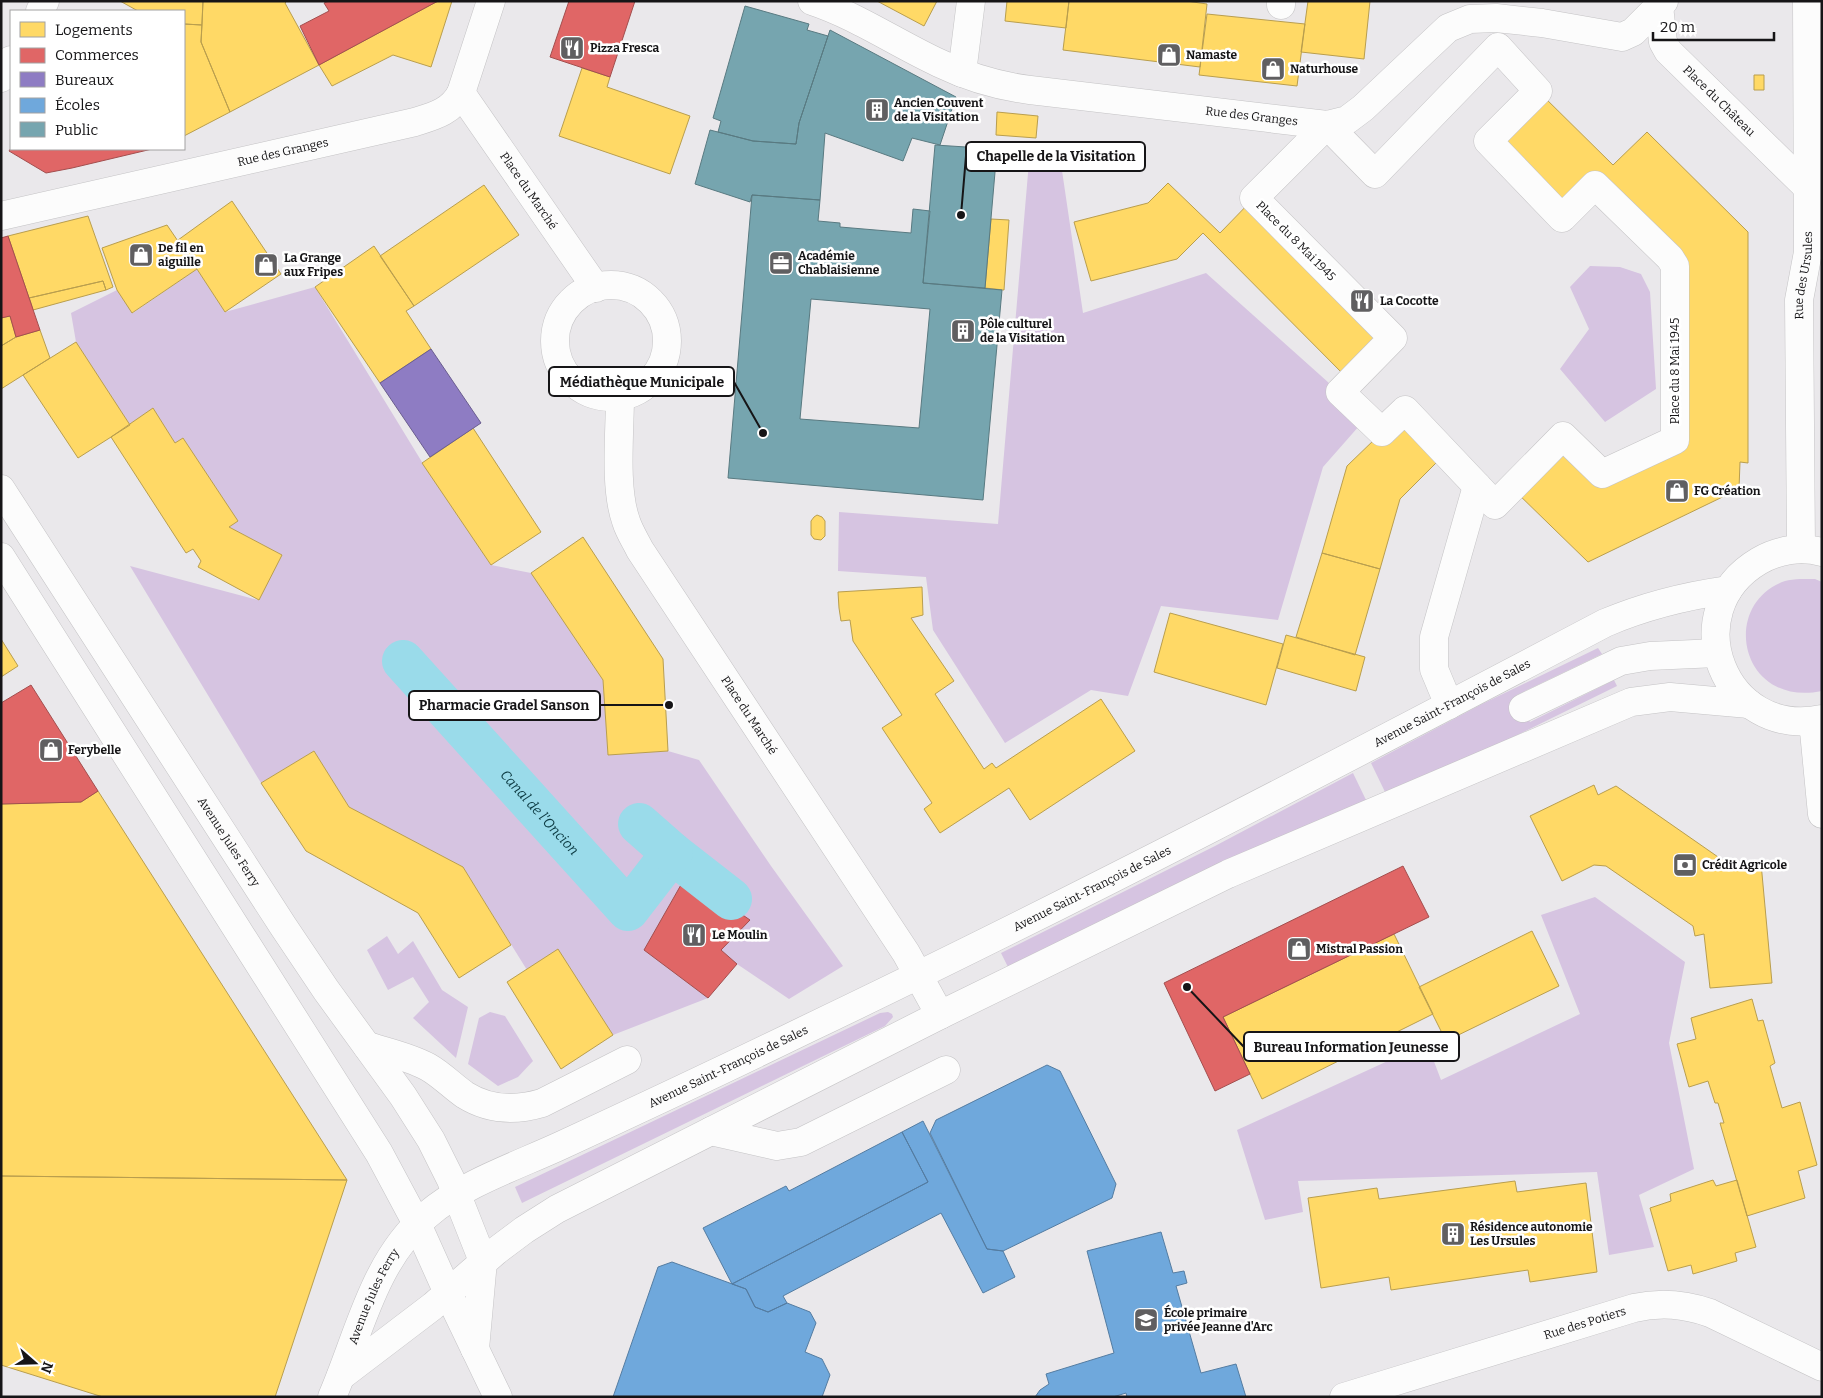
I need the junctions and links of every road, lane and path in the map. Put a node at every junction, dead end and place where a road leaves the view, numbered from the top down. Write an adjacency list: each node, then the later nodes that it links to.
1 (491, 1): 11 (street, Rue des Granges)
2 (812, 1): 9 (street, Rue des Granges)
3 (971, 1): 9 (street)
4 (1523, 1): 7 (street)
5 (1807, 1): 13 (street, Rue des Ursules)
6 (1662, 4): 7 (street, Rue des Granges); 13 (street, Place du Château)
7 (1542, 23): 12 (street, Rue des Granges)
8 (10, 62): 10 (street)
9 (962, 73): 12 (street, Rue des Granges)
10 (1, 78)
11 (461, 93): 14 (street, Rue des Granges); 15 (street, Place du Marché)
12 (1327, 125): 17 (street, Place du 8 Mai 1945); 17 (street, Place du 8 Mai 1945)
13 (1808, 188): 19 (street, Rue des Ursules)
14 (1, 216)
15 (596, 288): 16 (street); 16 (street)
16 (620, 396): 30 (street, Place du Marché)
17 (1477, 486): 25 (street)
18 (1, 489): 23 (street, Avenue Jules Ferry)
19 (1811, 550): 21 (street)
20 (1, 557): 27 (street)
21 (1728, 590): 22 (street); 25 (street, Avenue Saint-François de Sales)
22 (1717, 653): 24 (street); 26 (street)
23 (136, 700): 27 (street); 32 (street, Avenue Jules Ferry)
24 (1749, 704): 28 (street); 31 (street)
25 (1449, 705): 30 (street, Avenue Saint-François de Sales)
26 (1523, 708)
27 (104, 718): 37 (street)
28 (1817, 720): 29 (street)
29 (1822, 814)
30 (918, 976): 31 (street, Place du Marché); 36 (street, Avenue Saint-François de Sales)
31 (940, 1015): 35 (street)
32 (367, 1046): 33 (street); 36 (street, Avenue Jules Ferry)
33 (626, 1060)
34 (946, 1070): 35 (street)
35 (711, 1131): 38 (street)
36 (456, 1194): 37 (street, Avenue Jules Ferry); 38 (street, Avenue Jules Ferry)
37 (417, 1224): 39 (street); 42 (street, Avenue Jules Ferry)
38 (483, 1261): 39 (street, Avenue Jules Ferry); 40 (street, Avenue Jules Ferry)
39 (448, 1293): 40 (street); 42 (street, Avenue Jules Ferry)
40 (475, 1349): 43 (street)
41 (1822, 1367): 44 (street, Rue des Potiers)
42 (336, 1386)
43 (498, 1397)
44 (1344, 1397)

